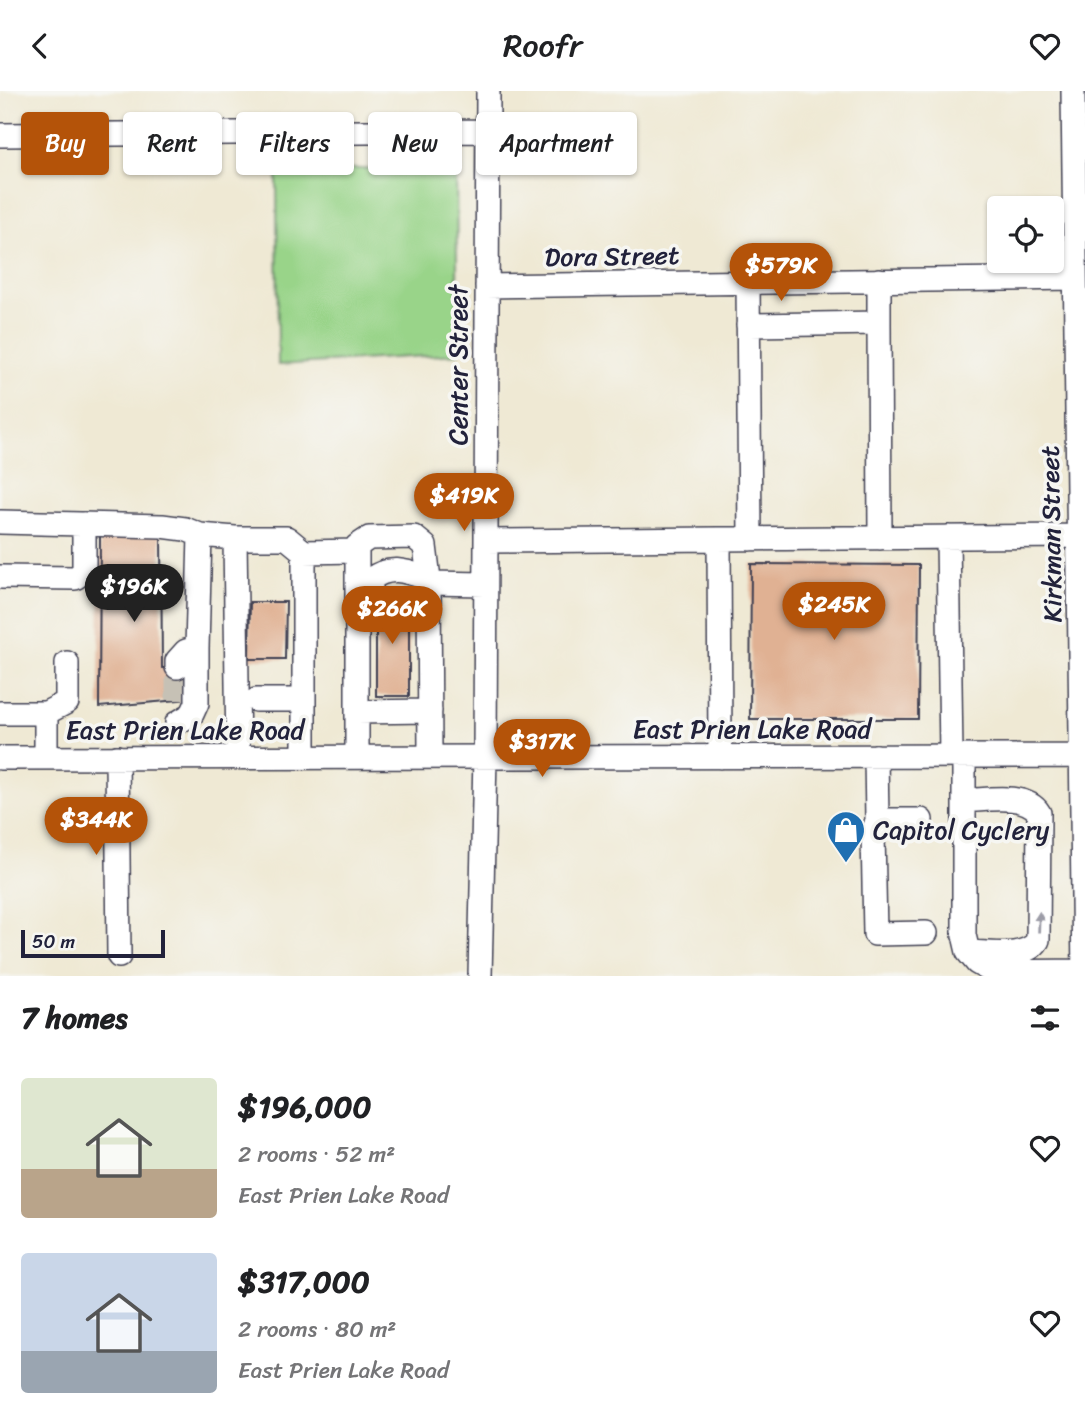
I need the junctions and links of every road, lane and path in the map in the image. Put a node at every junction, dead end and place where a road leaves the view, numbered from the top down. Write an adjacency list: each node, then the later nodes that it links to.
1 (488, 91): 3 (street, Center Street)
2 (1073, 91): 7 (street, Kirkman Street)
3 (488, 112)
4 (476, 131): 5 (street)
5 (0, 135)
6 (488, 175): 10 (street, Center Street)
7 (1075, 278): 8 (street, Dora Street); 13 (street, Kirkman Street)
8 (879, 280): 9 (street, Dora Street); 11 (street)
9 (748, 282): 10 (street, Dora Street); 12 (street)
10 (487, 286): 24 (street, Center Street)
11 (879, 323): 12 (street); 22 (street)
12 (748, 325): 21 (street)
13 (1081, 342): 14 (street, Kirkman Street)
14 (1082, 467): 18 (street, Kirkman Street)
15 (0, 522): 16 (street)
16 (84, 524): 17 (street); 27 (street)
17 (200, 535): 20 (street); 30 (street)
18 (1079, 536): 19 (street); 40 (street, Kirkman Street)
19 (948, 537): 22 (street); 50 (street)
20 (235, 538): 26 (street); 34 (street)
21 (750, 538): 22 (street); 23 (street)
22 (880, 538)
23 (719, 539): 24 (street); 48 (street)
24 (486, 541): 29 (street, Center Street)
25 (357, 551): 26 (street); 28 (street); 36 (street)
26 (304, 552): 35 (street)
27 (0, 577)
28 (429, 581): 29 (street); 36 (street); 37 (street)
29 (485, 583): 47 (street, Center Street)
30 (197, 648): 32 (street); 33 (street)
31 (67, 663): 39 (street)
32 (177, 667)
33 (187, 697): 34 (street); 42 (street)
34 (247, 697): 35 (street); 43 (street)
35 (304, 700): 44 (street)
36 (357, 706): 37 (street); 45 (street)
37 (430, 712): 46 (street)
38 (0, 713): 39 (street)
39 (47, 713): 52 (street)
40 (1083, 756): 50 (street, East Prien Lake Road); 56 (street, Kirkman Street)
41 (117, 757): 42 (street, East Prien Lake Road); 52 (street, East Prien Lake Road); 59 (street)
42 (177, 757): 43 (street, East Prien Lake Road)
43 (238, 757): 44 (street, East Prien Lake Road)
44 (304, 757): 45 (street, East Prien Lake Road)
45 (357, 757): 46 (street, East Prien Lake Road)
46 (430, 757): 47 (street, East Prien Lake Road)
47 (485, 757): 48 (street, East Prien Lake Road); 61 (street, Center Street)
48 (720, 757): 49 (street, East Prien Lake Road)
49 (876, 757): 50 (street, East Prien Lake Road); 54 (street)
50 (957, 757): 53 (street)
51 (0, 758): 52 (street, East Prien Lake Road)
52 (47, 758)
53 (964, 800): 58 (street); 58 (street, one-way to 53)
54 (877, 820): 55 (street); 57 (street)
55 (921, 820)
56 (1084, 855): 60 (street, Kirkman Street)
57 (926, 933)
58 (968, 952): 60 (street)
59 (119, 956)
60 (1084, 971): 62 (street, Kirkman Street)
61 (480, 976)
62 (1084, 976)

